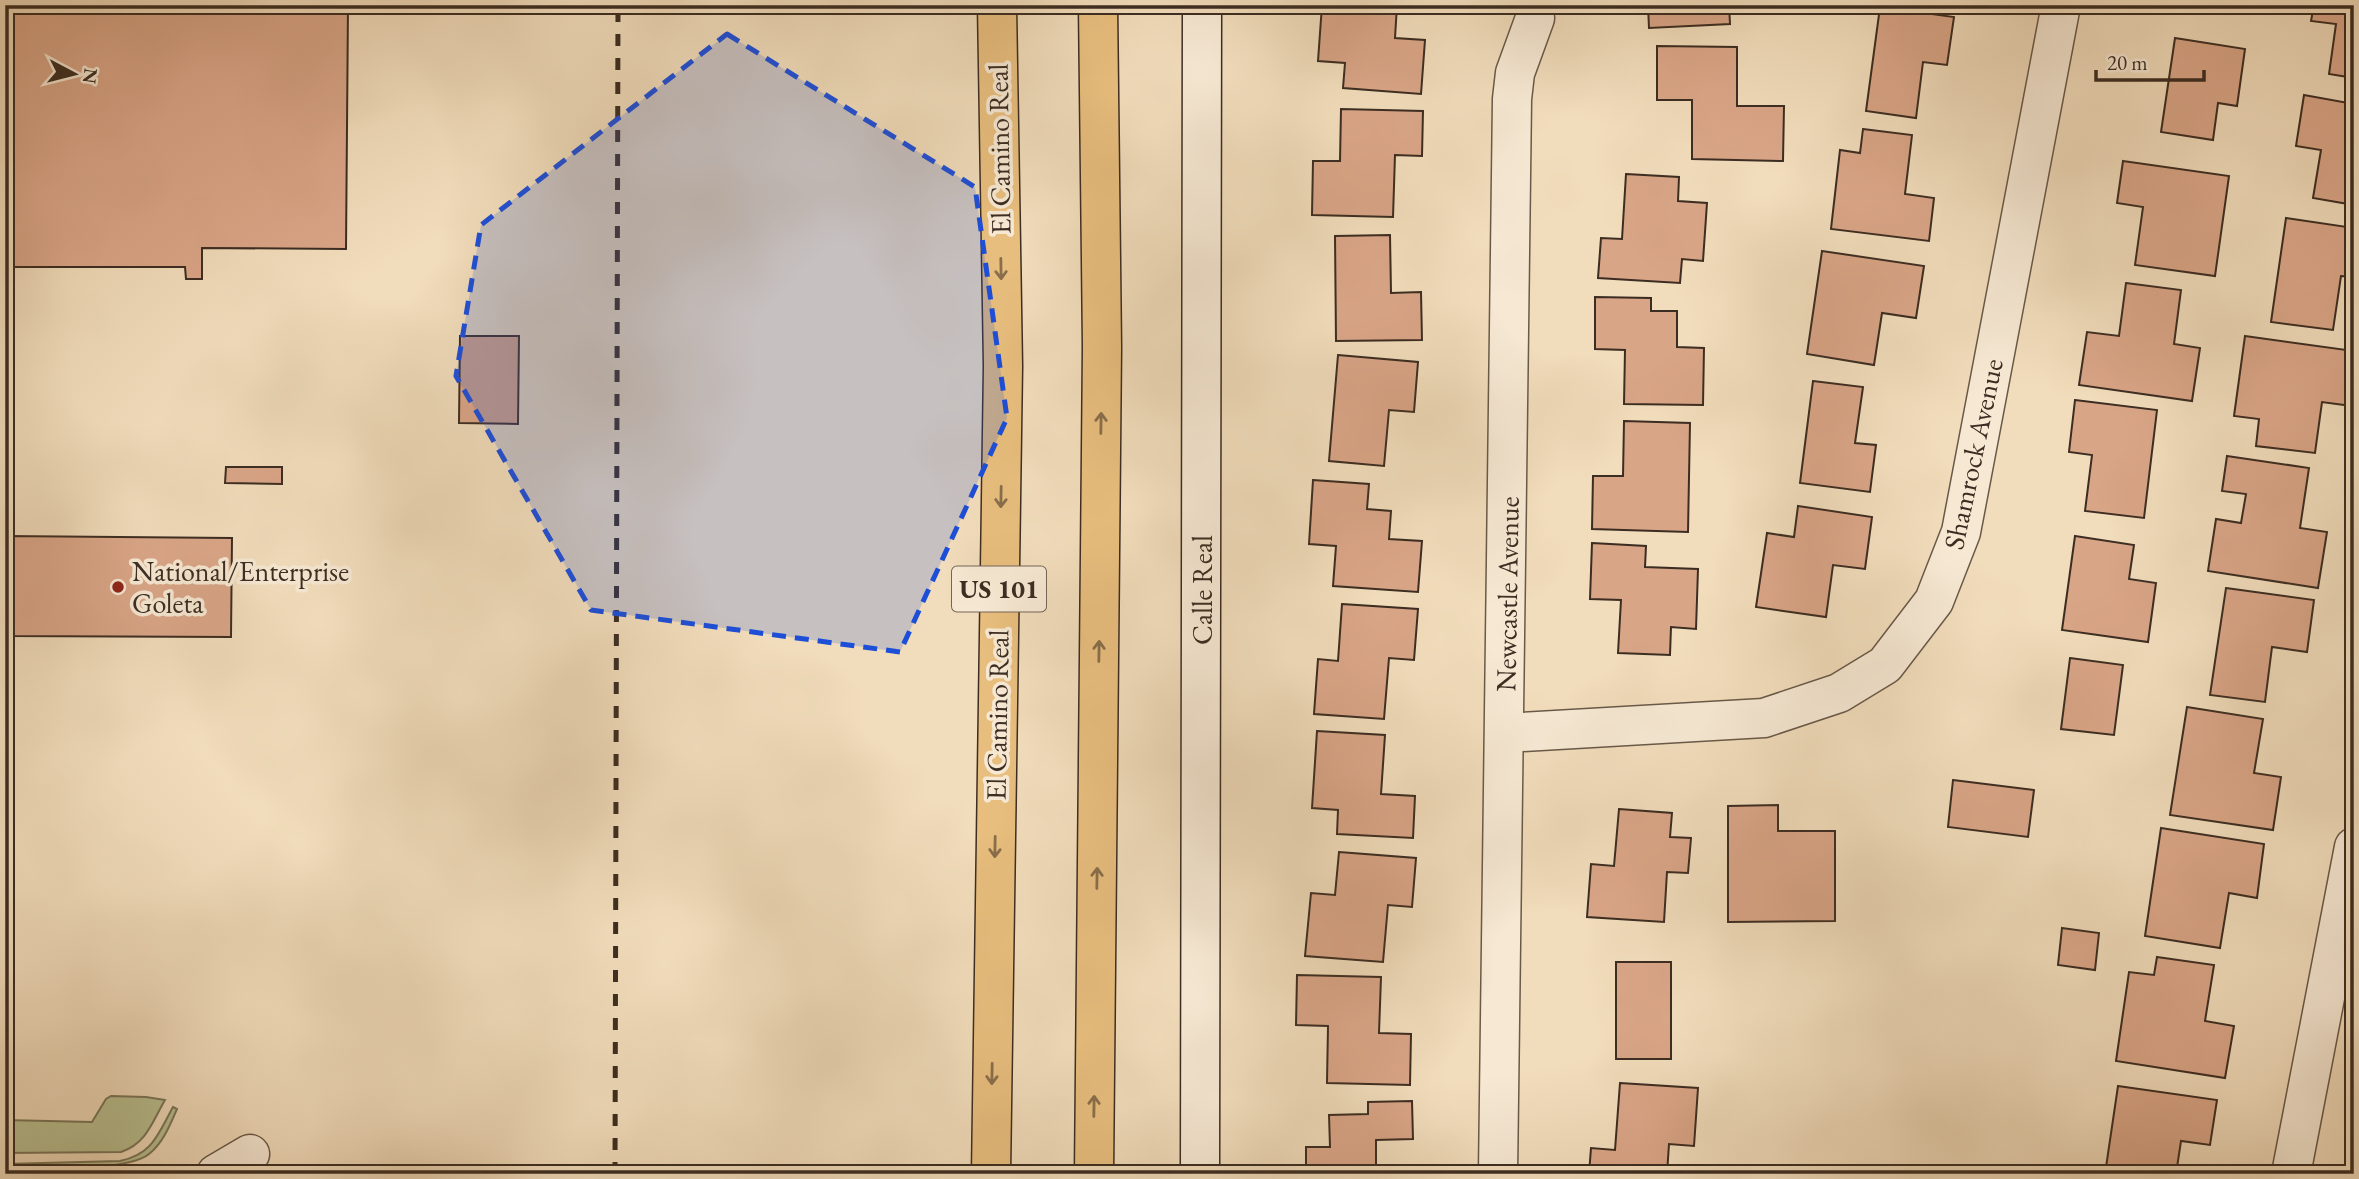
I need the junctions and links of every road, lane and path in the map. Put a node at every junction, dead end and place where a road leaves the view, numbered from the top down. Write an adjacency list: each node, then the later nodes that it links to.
1 (997, 5): 10 (highway, El Camino Real / US 101, one-way to 10)
2 (1098, 5): 11 (highway, one-way to 2)
3 (1202, 5): 12 (street, Calle Real)
4 (2061, 5): 6 (street, Shamrock Avenue)
5 (1535, 18): 6 (street, Newcastle Avenue)
6 (1505, 733): 13 (street, Newcastle Avenue)
7 (2354, 847): 14 (street)
8 (250, 1154): 9 (street)
9 (216, 1174)
10 (991, 1174)
11 (1094, 1174)
12 (1200, 1174)
13 (1498, 1174)
14 (2291, 1174)

